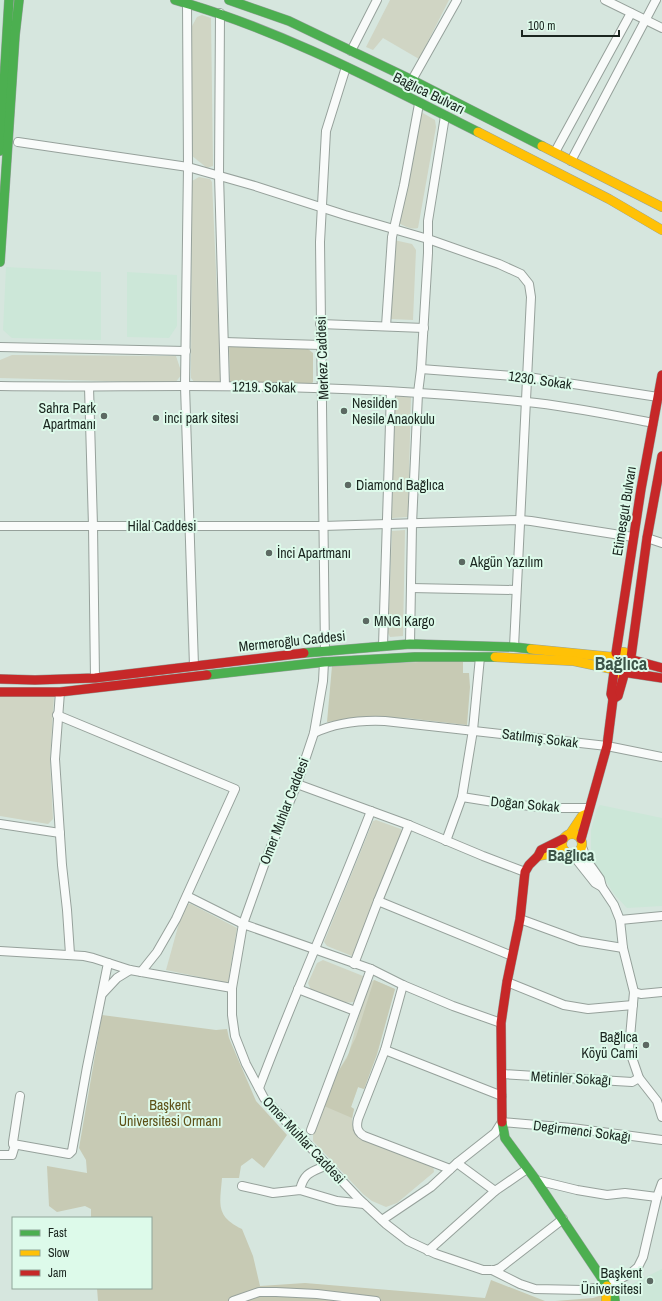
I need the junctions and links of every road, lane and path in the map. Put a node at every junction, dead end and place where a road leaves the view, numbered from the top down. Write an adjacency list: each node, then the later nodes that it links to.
1 (9, 0): 19 (main road)
2 (19, 0): 19 (main road)
3 (175, 0): 9 (main road, Bağlıca Bulvarı)
4 (229, 0): 14 (main road, Bağlıca Bulvarı)
5 (377, 0): 14 (street)
6 (457, 0): 16 (street)
7 (606, 0): 11 (street)
8 (656, 0): 12 (street)
9 (187, 3): 10 (main road, Bağlıca Bulvarı); 24 (street)
10 (220, 13): 15 (main road, Bağlıca Bulvarı); 25 (street)
11 (631, 13): 12 (street); 22 (street)
12 (646, 20): 13 (street); 23 (street)
13 (662, 28)
14 (351, 51): 16 (main road, Bağlıca Bulvarı)
15 (346, 68): 17 (main road, Bağlıca Bulvarı); 27 (street, Merkez Caddesi)
16 (412, 80): 22 (main road, Bağlıca Bulvarı)
17 (419, 104): 18 (main road, Bağlıca Bulvarı); 28 (street)
18 (445, 116): 29 (main road, Bağlıca Bulvarı); 30 (street)
19 (3, 141): 20 (main road); 21 (main road); 31 (main road)
20 (18, 142): 24 (street)
21 (0, 152)
22 (555, 152): 23 (main road, Bağlıca Bulvarı)
23 (571, 161): 26 (main road, Bağlıca Bulvarı)
24 (188, 167): 25 (street); 38 (street)
25 (219, 175): 27 (street); 35 (street)
26 (662, 207)
27 (322, 208): 28 (street); 32 (street, Merkez Caddesi)
28 (394, 229): 30 (street); 33 (street)
29 (662, 230)
30 (428, 239): 34 (street); 41 (street)
31 (0, 262)
32 (320, 324): 33 (street); 36 (street, Merkez Caddesi)
33 (386, 326): 34 (street)
34 (424, 328): 39 (street)
35 (224, 342): 36 (street); 44 (street)
36 (321, 344): 46 (street, Merkez Caddesi)
37 (0, 347): 38 (street)
38 (186, 350): 43 (street)
39 (421, 369): 41 (street, 1230. Sokak); 48 (street)
40 (662, 375): 49 (main road, Etimesgut Bulvarı)
41 (528, 377): 49 (street, 1230. Sokak); 50 (street)
42 (0, 386): 45 (street, 1219. Sokak)
43 (185, 386): 44 (street, 1219. Sokak); 45 (street, 1219. Sokak); 58 (street)
44 (225, 386): 46 (street, 1219. Sokak)
45 (89, 387): 57 (street)
46 (323, 388): 47 (street, 1219. Sokak); 59 (street, Merkez Caddesi)
47 (391, 392): 48 (street, 1219. Sokak); 54 (street)
48 (418, 393): 50 (street, 1219. Sokak); 55 (street)
49 (658, 398): 51 (main road, Etimesgut Bulvarı)
50 (527, 402): 51 (street, 1219. Sokak); 53 (street)
51 (653, 423): 60 (main road, Etimesgut Bulvarı)
52 (662, 456): 61 (main road, Etimesgut Bulvarı)
53 (520, 520): 55 (street, Hilal Caddesi); 60 (street, Hilal Caddesi); 64 (street)
54 (387, 524): 55 (street, Hilal Caddesi); 59 (street, Hilal Caddesi); 66 (street)
55 (412, 524): 63 (street)
56 (0, 526): 57 (street, Hilal Caddesi)
57 (93, 526): 58 (street, Hilal Caddesi); 77 (street)
58 (190, 526): 59 (street, Hilal Caddesi); 73 (street)
59 (323, 526): 68 (street, Merkez Caddesi)
60 (633, 537): 69 (main road, Etimesgut Bulvarı)
61 (647, 538): 62 (street); 71 (main road, Etimesgut Bulvarı)
62 (662, 543)
63 (411, 588): 64 (street); 65 (street)
64 (516, 590): 67 (street)
65 (410, 644): 66 (main road, Mermeroğlu Caddesi); 67 (main road, Mermeroğlu Caddesi)
66 (383, 646): 68 (main road, Mermeroğlu Caddesi)
67 (514, 647): 69 (main road, Mermeroğlu Caddesi)
68 (325, 651): 73 (main road, Mermeroğlu Caddesi)
69 (614, 655): 71 (main road); 75 (main road)
70 (480, 657): 72 (main road, Mermeroğlu Caddesi); 75 (main road, Mermeroğlu Caddesi); 84 (street)
71 (632, 659): 74 (main road); 76 (main road)
72 (324, 662): 81 (main road, Mermeroğlu Caddesi); 85 (street, Omer Muhlar Caddesi)
73 (194, 666): 77 (main road, Mermeroğlu Caddesi)
74 (662, 668)
75 (613, 670): 76 (main road); 82 (main road)
76 (626, 674): 78 (main road); 82 (main road)
77 (96, 678): 79 (main road, Mermeroğlu Caddesi)
78 (662, 678)
79 (0, 679)
80 (0, 692): 81 (main road, Mermeroğlu Caddesi)
81 (60, 692): 83 (street)
82 (613, 699): 86 (main road)
83 (58, 715): 94 (street); 102 (street)
84 (474, 730): 85 (street, Satılmış Sokak); 86 (street, Satılmış Sokak); 89 (street)
85 (314, 733): 88 (street, Omer Muhlar Caddesi)
86 (607, 746): 87 (street, Satılmış Sokak); 91 (main road)
87 (662, 757)
88 (297, 784): 90 (street); 107 (street, Omer Muhlar Caddesi)
89 (462, 797): 91 (street, Doğan Sokak); 96 (street)
90 (371, 811): 93 (street); 109 (street)
91 (588, 811): 95 (main road); 97 (main road)
92 (0, 824): 94 (street)
93 (409, 825): 96 (street); 103 (street)
94 (60, 833): 111 (street)
95 (567, 837): 97 (main road); 98 (main road); 99 (main road)
96 (446, 841): 100 (street)
97 (582, 843): 98 (main road); 101 (street)
98 (568, 853): 99 (main road); 101 (street)
99 (538, 856): 100 (main road)
100 (525, 872): 105 (main road)
101 (602, 887): 106 (street)
102 (187, 896): 107 (street); 117 (street)
103 (378, 901): 112 (street); 114 (street)
104 (662, 916): 106 (street)
105 (520, 918): 108 (street); 112 (main road)
106 (620, 920): 108 (street)
107 (243, 924): 109 (street); 120 (street, Omer Muhlar Caddesi)
108 (623, 948): 122 (street)
109 (316, 949): 114 (street); 121 (street)
110 (0, 951): 111 (street)
111 (70, 954): 113 (street)
112 (512, 956): 118 (main road)
113 (108, 963): 116 (street); 124 (street)
114 (354, 964): 115 (street)
115 (370, 969): 119 (street); 126 (street)
116 (130, 970): 117 (street); 124 (street)
117 (141, 972): 120 (street)
118 (507, 982): 125 (street); 127 (main road)
119 (402, 985): 127 (street); 128 (street)
120 (232, 988): 131 (street, Omer Muhlar Caddesi)
121 (298, 989): 126 (street); 131 (street)
122 (634, 992): 123 (street); 125 (street)
123 (662, 992)
124 (102, 994): 139 (street)
125 (633, 1006): 130 (street)
126 (355, 1011): 137 (street)
127 (501, 1023): 129 (main road)
128 (385, 1050): 133 (street); 143 (street)
129 (502, 1074): 130 (street, Metinler Sokağı); 133 (main road)
130 (639, 1078): 134 (street)
131 (259, 1088): 142 (street, Omer Muhlar Caddesi)
132 (20, 1096): 139 (street)
133 (502, 1096): 136 (main road)
134 (659, 1101): 135 (street)
135 (662, 1117)
136 (502, 1122): 138 (street, Degirmenci Sokağı); 141 (street); 144 (main road)
137 (311, 1130)
138 (662, 1140)
139 (15, 1145): 140 (street)
140 (0, 1155)
141 (457, 1163): 143 (street); 149 (street)
142 (327, 1165): 148 (street); 151 (street, Omer Muhlar Caddesi)
143 (450, 1169): 153 (street)
144 (527, 1169): 145 (main road); 149 (street)
145 (536, 1180): 150 (street); 152 (main road)
146 (662, 1183): 150 (street, Omer Muhlar Caddesi)
147 (242, 1186): 148 (street)
148 (300, 1190): 151 (street)
149 (495, 1191): 154 (street)
150 (657, 1197): 156 (street, Omer Muhlar Caddesi)
151 (364, 1204): 153 (street, Omer Muhlar Caddesi)
152 (563, 1219): 155 (street); 156 (main road)
153 (382, 1220): 154 (street, Omer Muhlar Caddesi)
154 (428, 1251): 155 (street, Omer Muhlar Caddesi)
155 (492, 1270): 156 (street, Omer Muhlar Caddesi)
156 (607, 1286): 159 (main road); 160 (main road)
157 (233, 1301): 158 (street)
158 (376, 1301)
159 (606, 1301)
160 (615, 1301)

